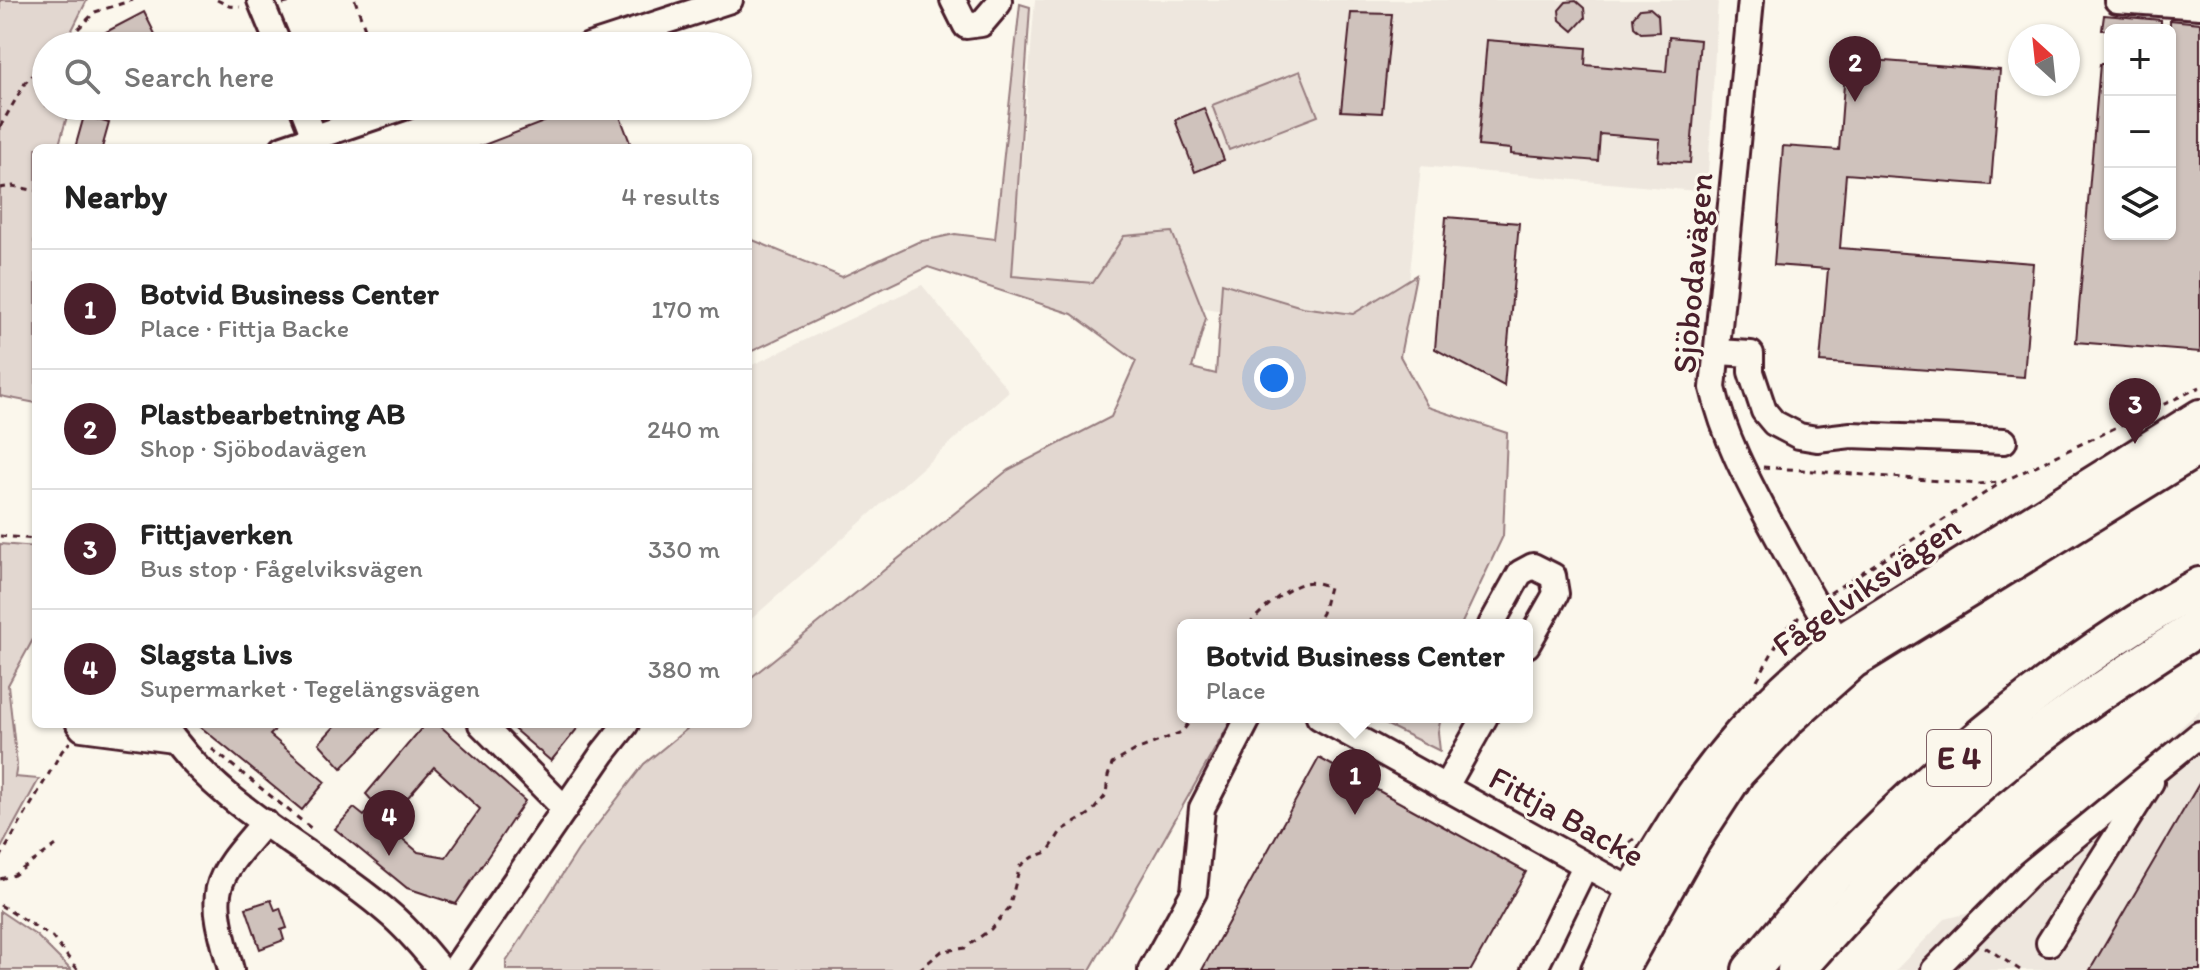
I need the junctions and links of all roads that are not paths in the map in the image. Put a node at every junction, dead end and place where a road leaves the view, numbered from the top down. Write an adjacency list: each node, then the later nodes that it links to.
1 (260, 0): 8 (street)
2 (730, 0): 9 (street)
3 (953, 0): 4 (street)
4 (999, 0)
5 (1751, 0): 14 (street, Sjöbodavägen)
6 (2117, 0): 7 (street)
7 (2200, 6)
8 (273, 32)
9 (632, 32)
10 (307, 120): 12 (street)
11 (365, 120): 12 (street)
12 (314, 137): 13 (street)
13 (294, 144)
14 (1718, 352): 16 (street); 22 (street, Sjöbodavägen)
15 (2200, 416): 22 (main road, Fågelviksvägen)
16 (2004, 441)
17 (2200, 448): 22 (main road, Fågelviksvägen)
18 (2200, 586): 45 (highway, E 4)
19 (1494, 619): 21 (street)
20 (2200, 626): 46 (highway, E 4)
21 (1533, 634)
22 (1846, 652): 36 (main road, Fågelviksvägen)
23 (1246, 723): 41 (street)
24 (1330, 723): 32 (street, Fittja Backe)
25 (1476, 723): 32 (street)
26 (110, 728): 29 (street)
27 (485, 728): 33 (street)
28 (623, 728): 33 (street)
29 (168, 732): 34 (street)
30 (2200, 734): 31 (street)
31 (2163, 763): 37 (street); 47 (street)
32 (1445, 788): 35 (street, Fittja Backe)
33 (565, 809): 40 (street)
34 (265, 822): 38 (street); 39 (street)
35 (1585, 866): 36 (street, Fittja Backe); 42 (street)
36 (1645, 898): 43 (main road, Fågelviksvägen); 44 (main road, Fågelviksvägen)
37 (2049, 943)
38 (231, 970)
39 (441, 970)
40 (454, 970)
41 (1151, 970)
42 (1534, 970)
43 (1598, 970)
44 (1621, 970)
45 (1751, 970)
46 (1796, 970)
47 (1934, 970)

